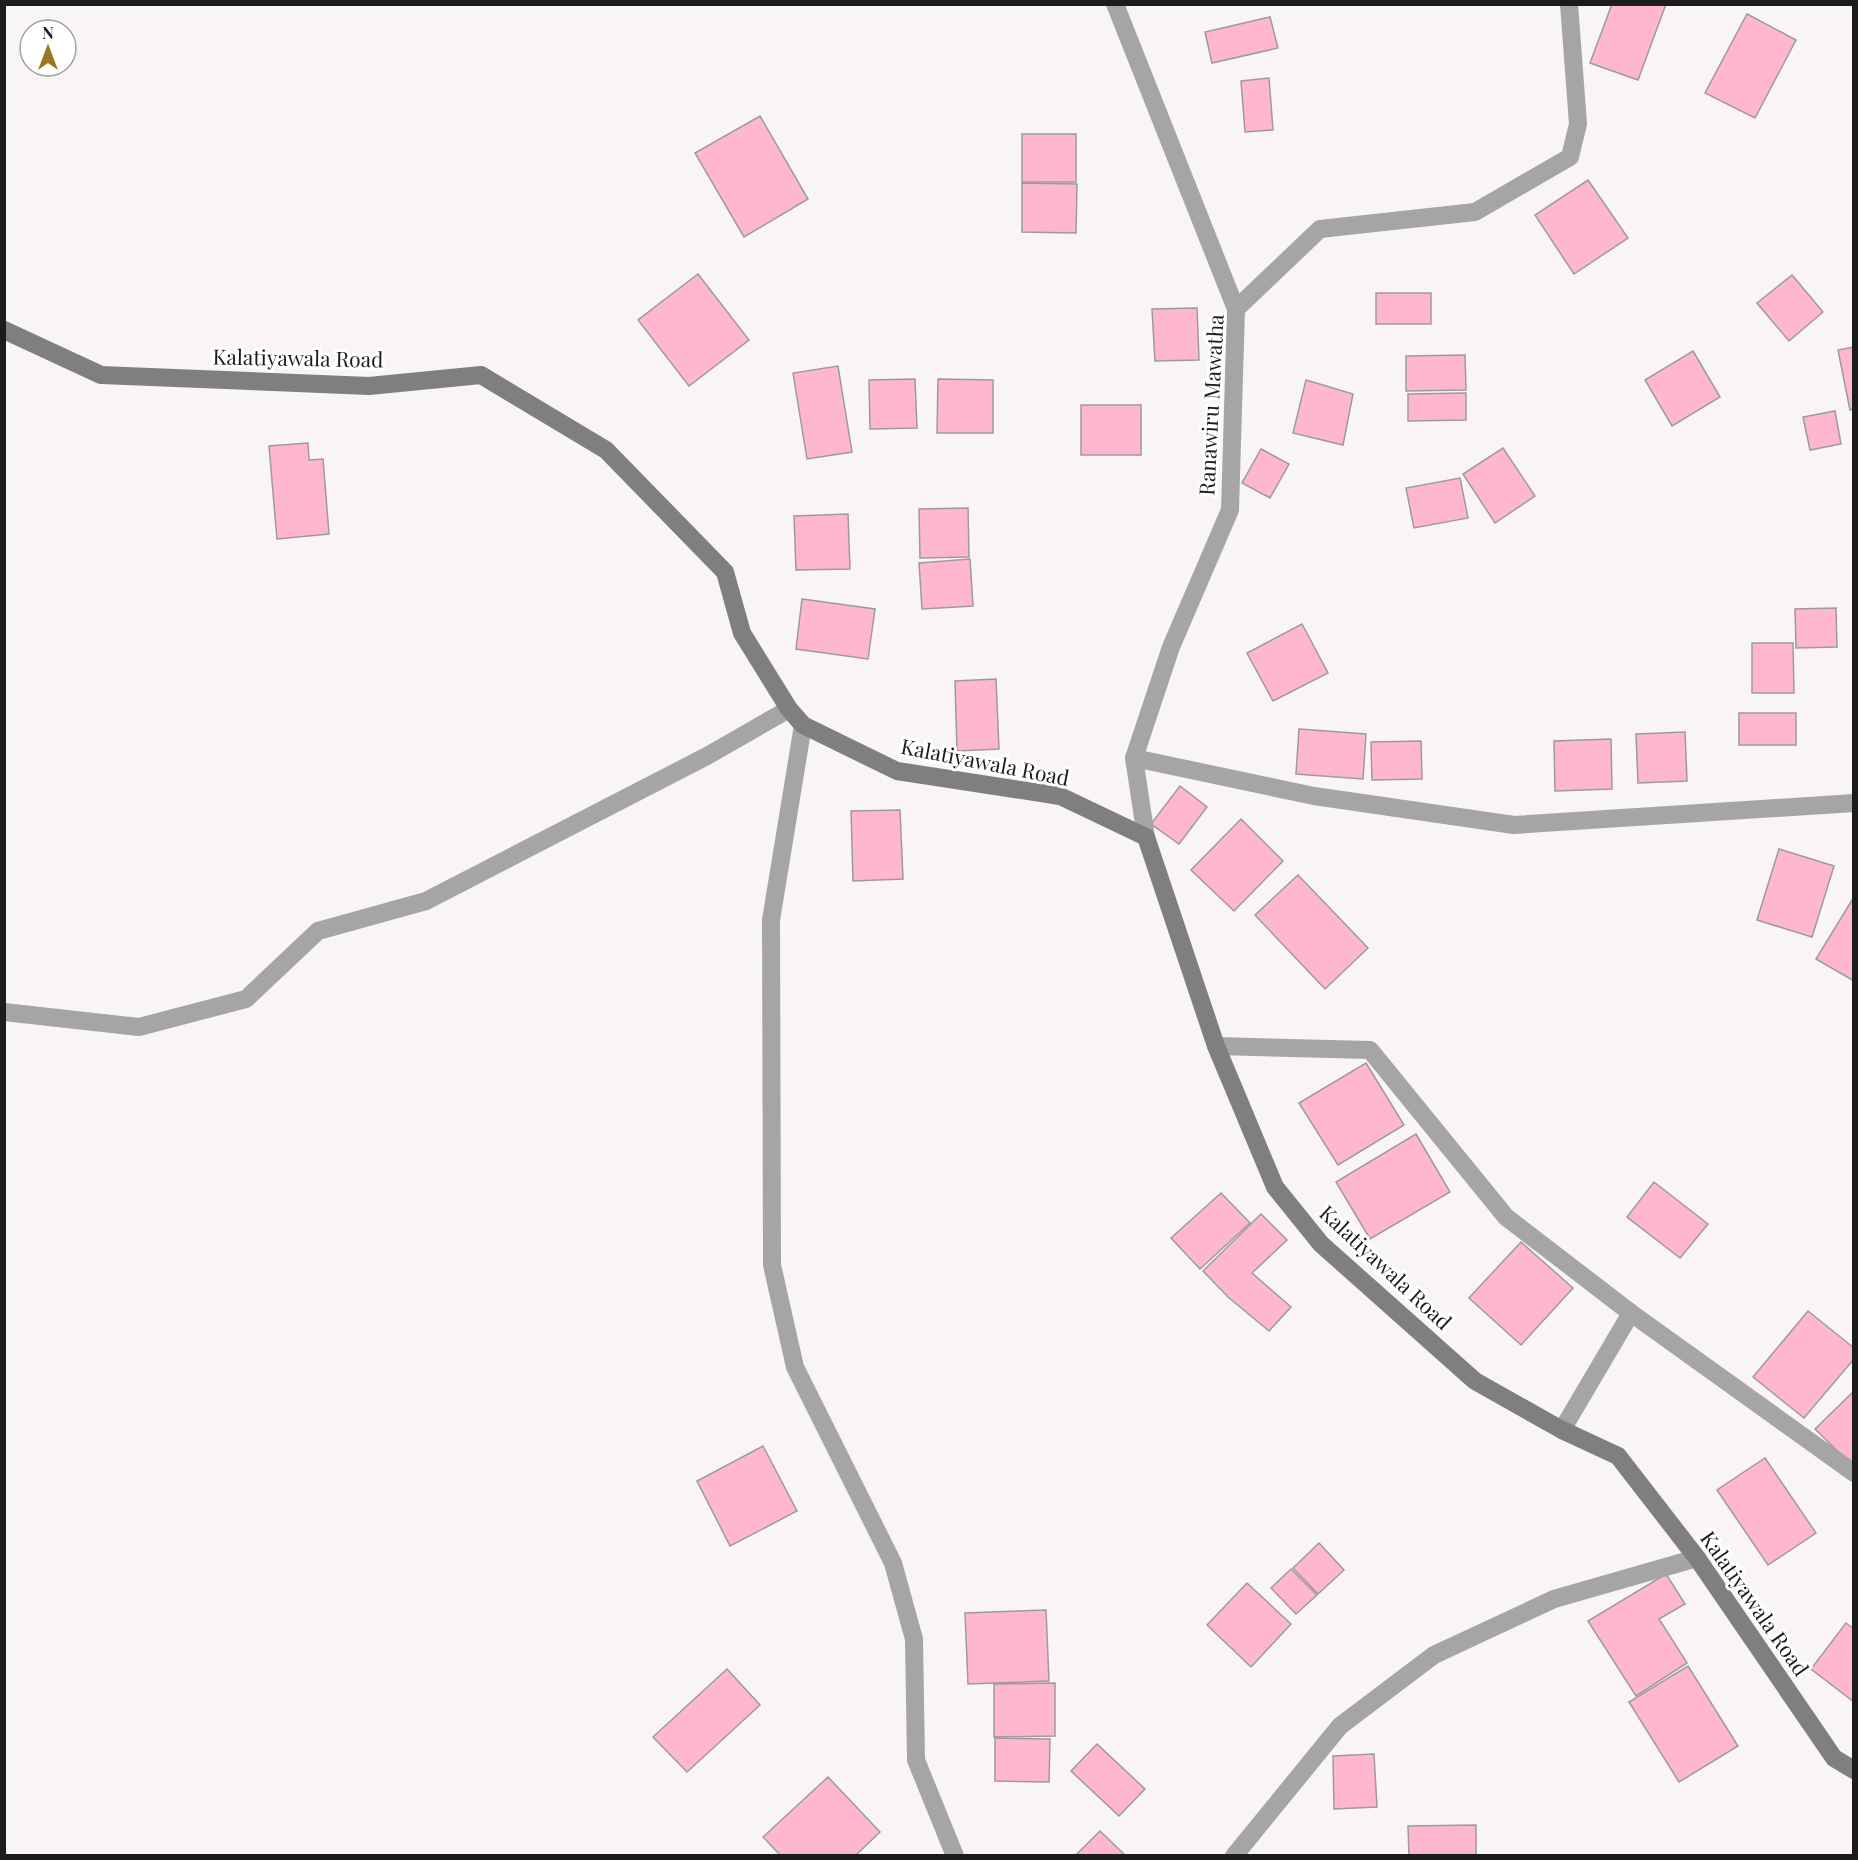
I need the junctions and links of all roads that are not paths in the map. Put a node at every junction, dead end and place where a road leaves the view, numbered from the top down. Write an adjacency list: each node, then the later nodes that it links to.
1 (1115, 4): 3 (street)
2 (1569, 4): 3 (street, Ranawiru Mawatha)
3 (1236, 309): 7 (street, Ranawiru Mawatha)
4 (4, 330): 5 (street, Kalatiyawala Road)
5 (789, 709): 6 (street, Kalatiyawala Road); 10 (street)
6 (803, 725): 9 (street, Kalatiyawala Road); 17 (street)
7 (1134, 758): 8 (street); 9 (street, Ranawiru Mawatha)
8 (1854, 803)
9 (1146, 837): 11 (street, Kalatiyawala Road)
10 (4, 1012)
11 (1216, 1046): 12 (street); 13 (street, Kalatiyawala Road)
12 (1631, 1313): 13 (street); 14 (street)
13 (1562, 1430): 15 (street, Kalatiyawala Road)
14 (1854, 1473)
15 (1696, 1558): 16 (street, Kalatiyawala Road); 18 (street)
16 (1854, 1770)
17 (955, 1856)
18 (1234, 1856)

